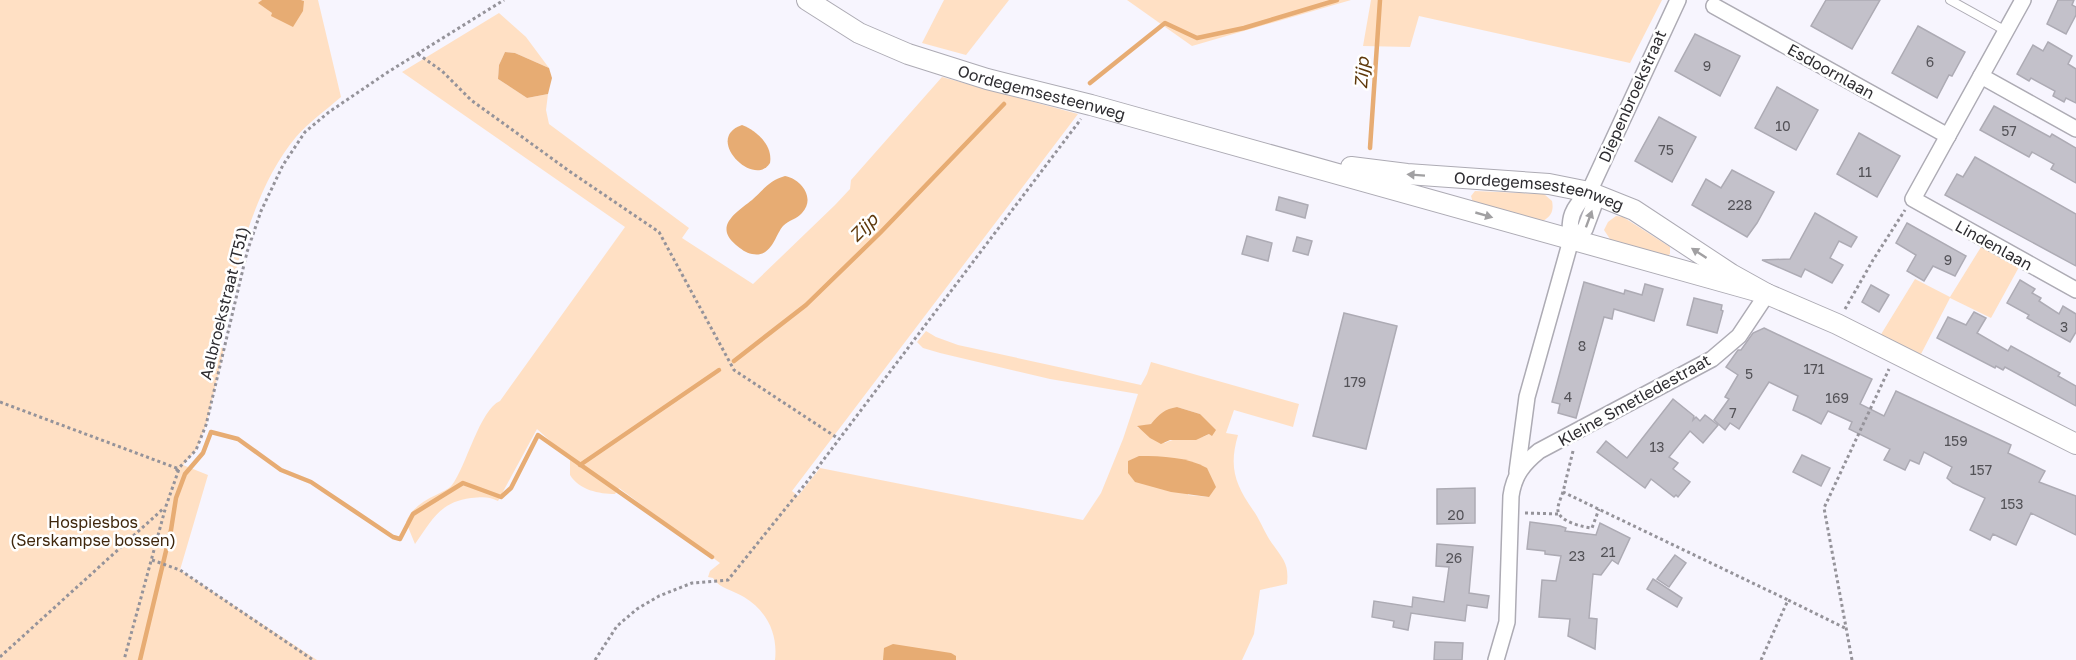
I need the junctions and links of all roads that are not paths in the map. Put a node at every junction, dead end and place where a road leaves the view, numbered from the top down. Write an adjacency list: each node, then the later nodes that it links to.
1 (807, 0): 10 (street, Oordegemsesteenweg)
2 (1678, 0): 11 (street, Diepenbroekstraat)
3 (1950, 0): 6 (lane)
4 (2023, 0): 6 (street)
5 (1714, 6): 9 (street, Esdoornlaan)
6 (2006, 31): 7 (street)
7 (1981, 76): 8 (street); 9 (street)
8 (2076, 129)
9 (1948, 136): 13 (street, Lindenlaan)
10 (1286, 159): 11 (street, Oordegemsesteenweg, one-way to 10); 12 (street, Oordegemsesteenweg, one-way to 12)
11 (1589, 192): 12 (street, Diepenbroekstraat); 14 (street, Oordegemsesteenweg, one-way to 11)
12 (1571, 240): 14 (street, Oordegemsesteenweg); 16 (street)
13 (2076, 290)
14 (1767, 294): 15 (street, Oordegemsesteenweg); 16 (street, Kleine Smetledestraat)
15 (2076, 444)
16 (1517, 472): 17 (street)
17 (1496, 660)

